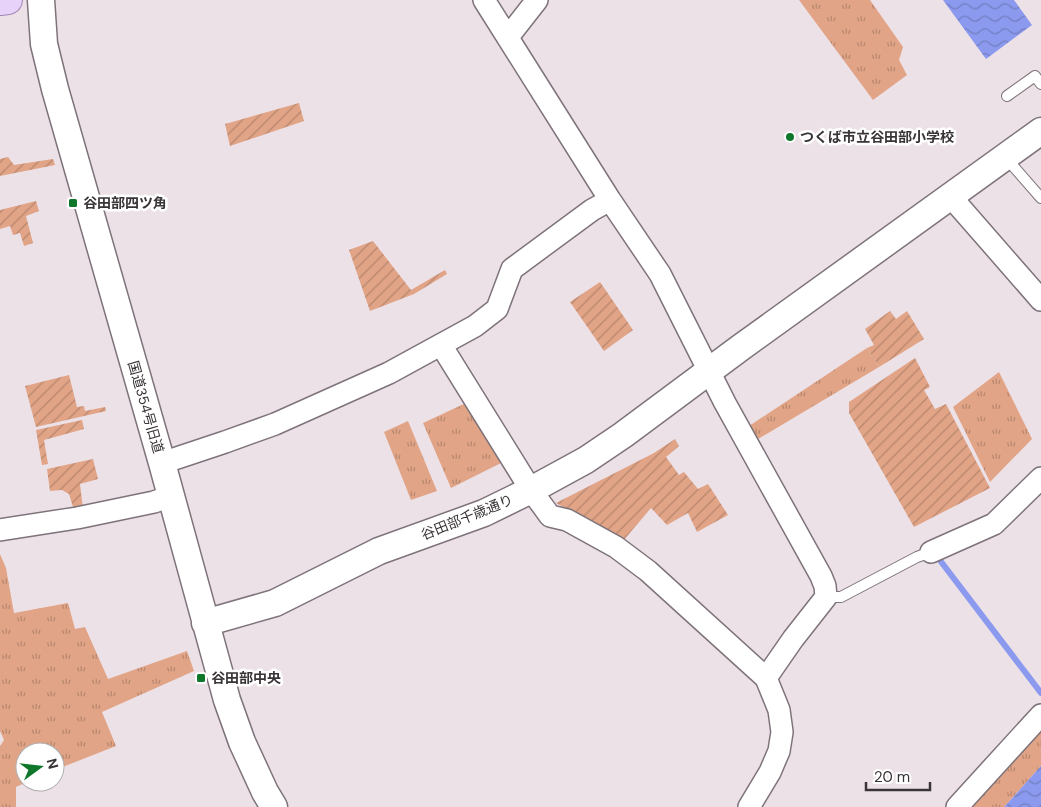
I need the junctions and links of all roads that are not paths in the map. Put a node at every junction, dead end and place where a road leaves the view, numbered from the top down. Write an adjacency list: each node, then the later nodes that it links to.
1 (0, 0): 2 (main road)
2 (8, 0)
3 (41, 0): 17 (street, 国道354号旧道)
4 (484, 0): 6 (street)
5 (537, 0): 6 (street)
6 (508, 37): 13 (street)
7 (1041, 84): 8 (lane)
8 (1008, 96)
9 (1041, 131): 10 (street, 谷田部千歳通り)
10 (1006, 157): 11 (street, 谷田部千歳通り); 12 (lane)
11 (951, 197): 14 (street); 16 (street, 谷田部千歳通り)
12 (1041, 198)
13 (610, 200): 15 (street); 16 (street)
14 (1041, 300)
15 (441, 345): 17 (street); 19 (street)
16 (709, 371): 19 (street, 谷田部千歳通り); 23 (street)
17 (162, 463): 20 (street, 国道354号旧道)
18 (1041, 478): 22 (street)
19 (531, 490): 24 (street, 谷田部千歳通り); 25 (street)
20 (171, 496): 21 (street); 24 (street, 国道354号旧道)
21 (0, 530)
22 (931, 552): 23 (lane)
23 (826, 597): 25 (street)
24 (205, 623): 27 (street, 国道354号旧道)
25 (766, 678): 28 (street)
26 (1041, 715): 29 (street)
27 (274, 807)
28 (749, 807)
29 (957, 807)

